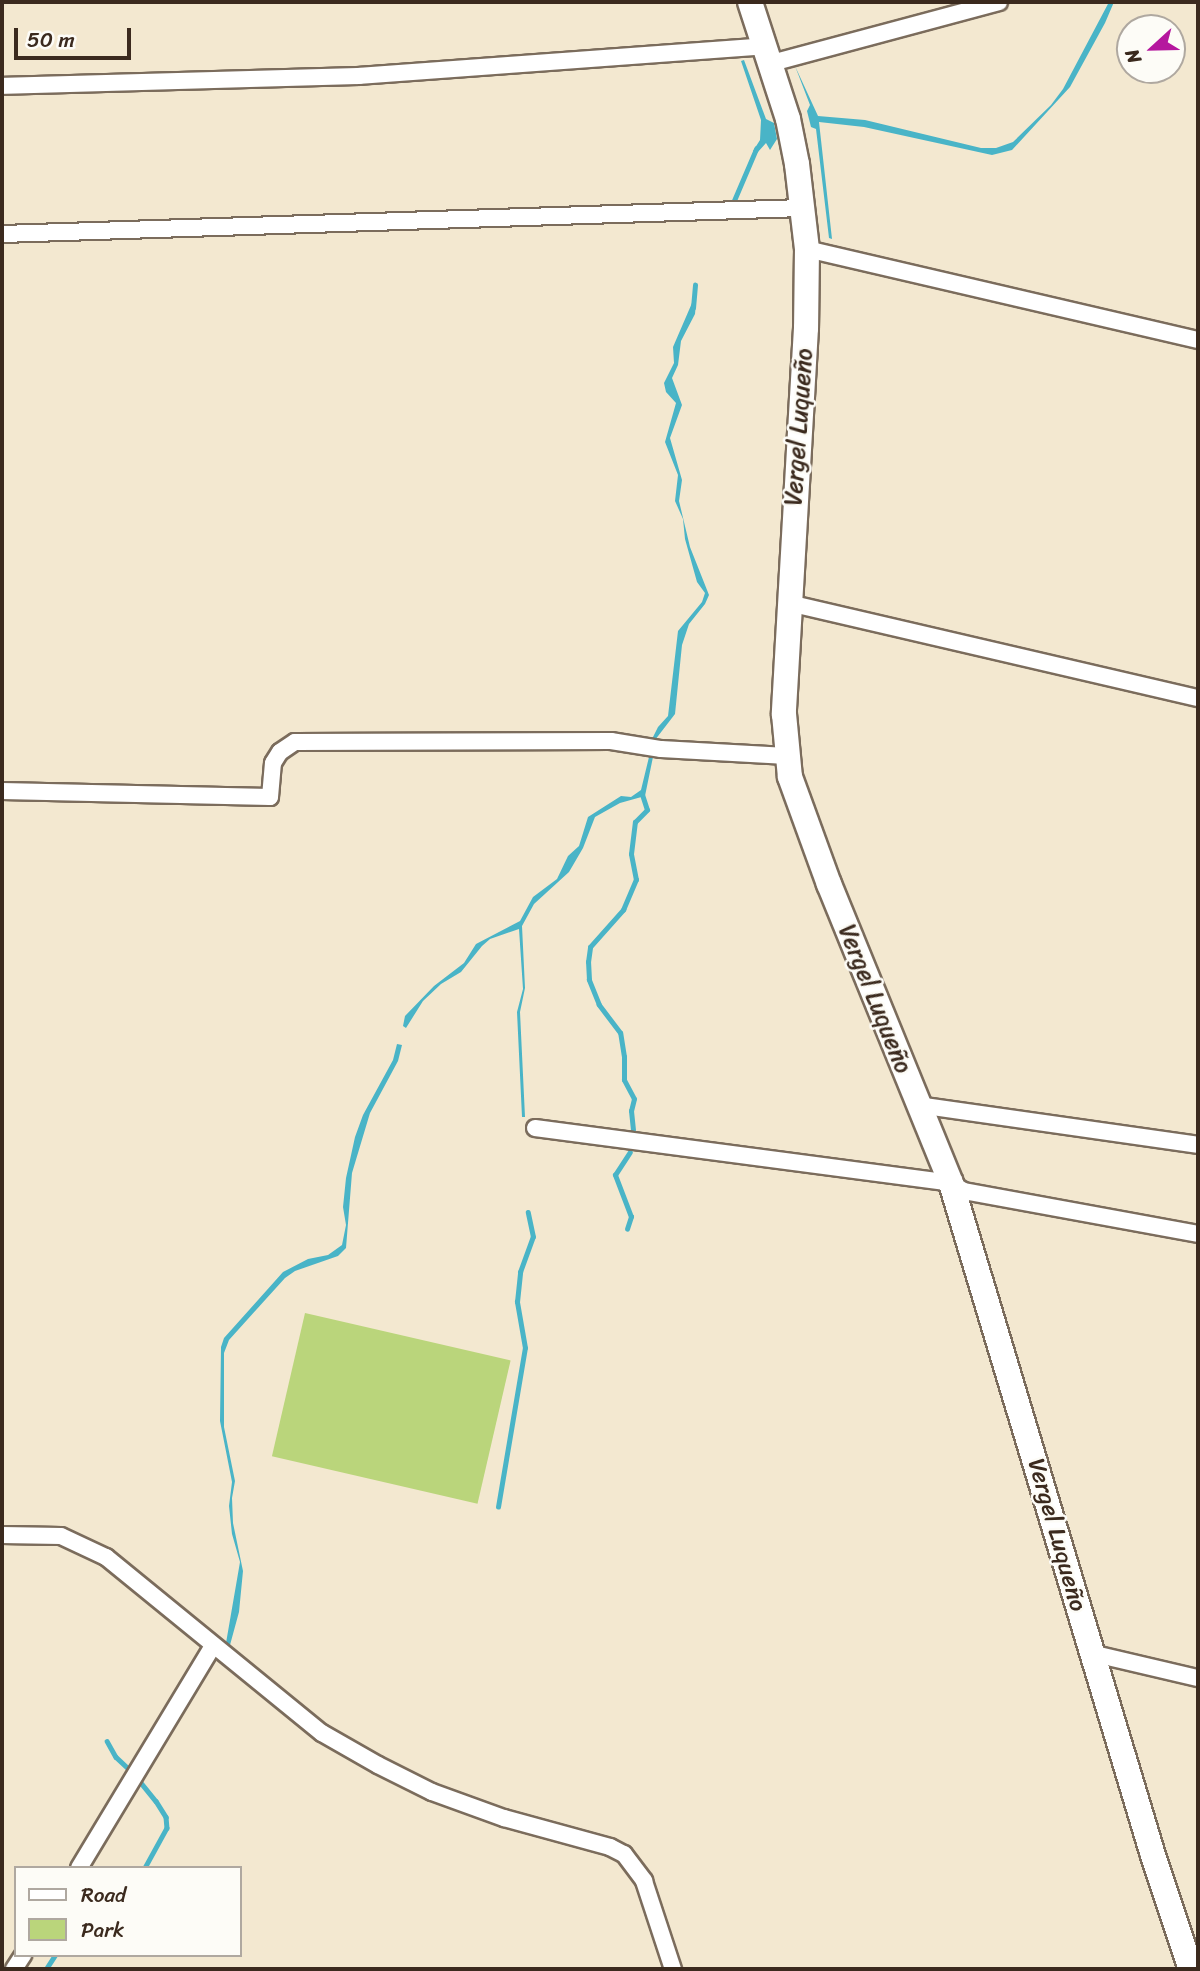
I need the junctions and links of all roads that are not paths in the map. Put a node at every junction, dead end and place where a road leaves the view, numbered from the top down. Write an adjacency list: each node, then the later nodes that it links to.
1 (750, 2): 3 (main road, Vergel Luqueño)
2 (999, 2): 3 (street)
3 (769, 55): 4 (street); 5 (main road, Vergel Luqueño)
4 (2, 86)
5 (803, 208): 6 (street); 7 (main road, Vergel Luqueño)
6 (2, 234)
7 (807, 249): 8 (street); 9 (main road, Vergel Luqueño)
8 (1198, 340)
9 (789, 603): 10 (street); 11 (main road, Vergel Luqueño)
10 (1198, 698)
11 (787, 756): 12 (street); 13 (main road, Vergel Luqueño)
12 (2, 791)
13 (918, 1105): 15 (street); 16 (main road, Vergel Luqueño)
14 (535, 1128): 16 (street)
15 (1198, 1144)
16 (951, 1183): 17 (street); 20 (main road, Vergel Luqueño)
17 (1198, 1234)
18 (2, 1535): 19 (street)
19 (213, 1646): 22 (street); 23 (street)
20 (1091, 1653): 21 (street); 24 (main road, Vergel Luqueño)
21 (1198, 1678)
22 (80, 1866)
23 (673, 1969)
24 (1191, 1969)

